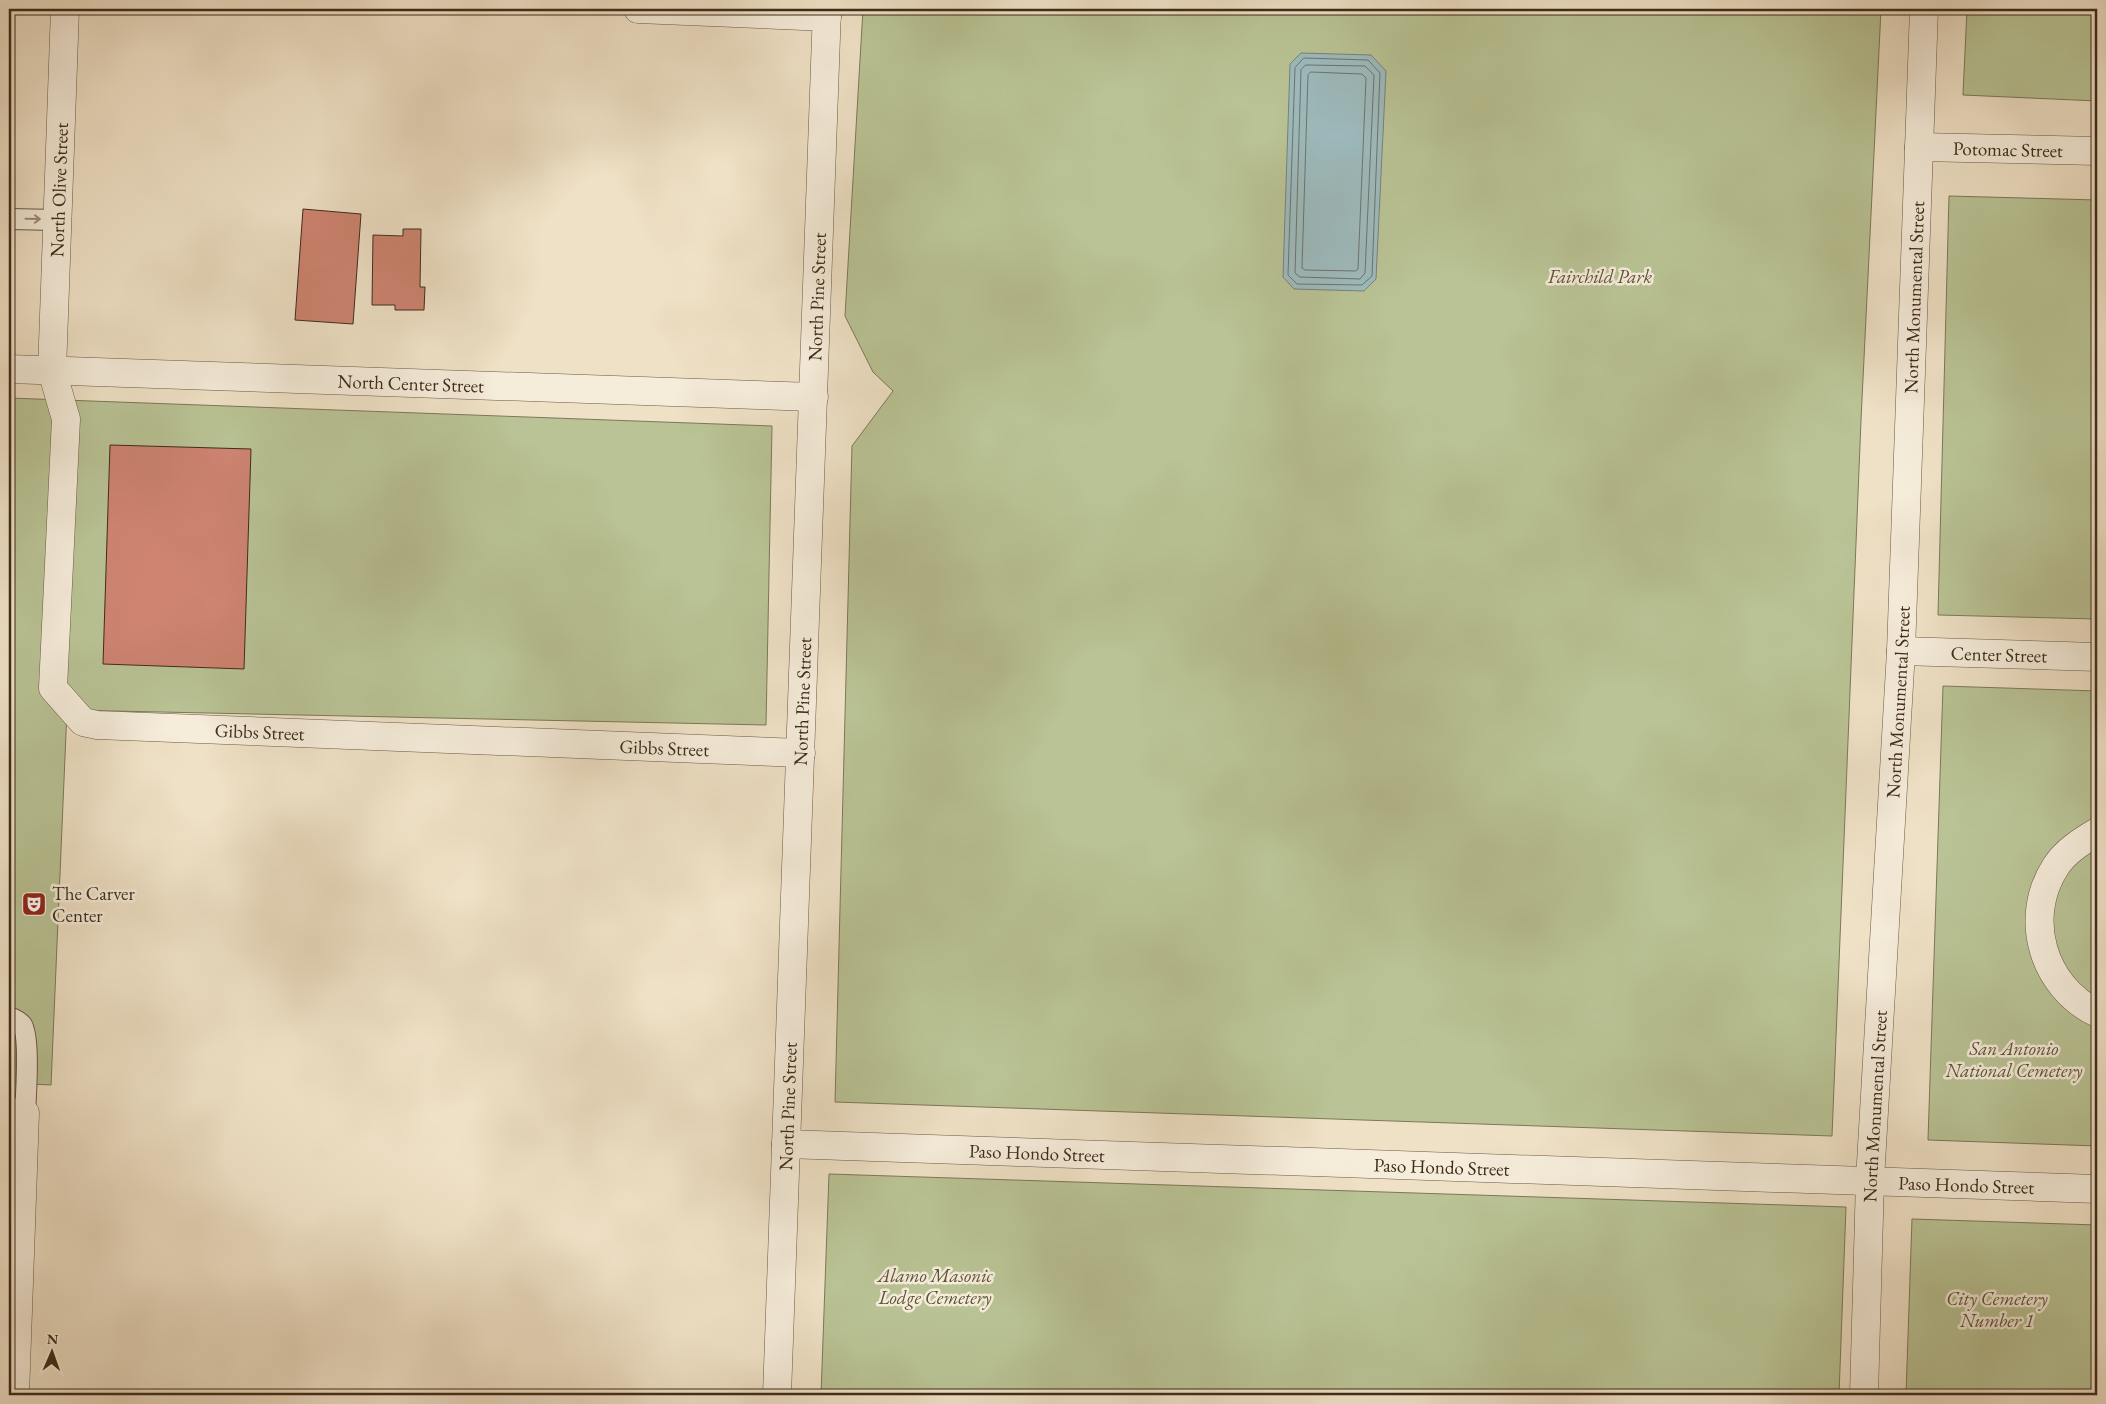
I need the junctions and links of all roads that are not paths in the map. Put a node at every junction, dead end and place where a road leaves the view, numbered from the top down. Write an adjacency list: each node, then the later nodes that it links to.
1 (65, 9): 8 (street, North Olive Street)
2 (638, 9): 4 (street)
3 (1924, 9): 5 (street, North Monumental Street)
4 (827, 13): 11 (street, North Pine Street)
5 (1919, 147): 6 (street, Potomac Street); 12 (street, North Monumental Street)
6 (2097, 151)
7 (9, 219): 8 (lane, one-way to 8)
8 (57, 220): 10 (street, North Olive Street)
9 (9, 369): 10 (street, North Center Street)
10 (52, 371): 11 (street, North Center Street); 14 (street, Gibbs Street)
11 (814, 397): 14 (street, North Pine Street)
12 (1901, 651): 13 (street, Center Street); 20 (street, North Monumental Street)
13 (2097, 657)
14 (801, 753): 19 (street, North Pine Street)
15 (2097, 832): 16 (street)
16 (2097, 1014)
17 (9, 1017): 18 (lane)
18 (17, 1113): 22 (street)
19 (786, 1144): 20 (street, Paso Hondo Street); 24 (street, North Pine Street)
20 (1870, 1180): 21 (street, Paso Hondo Street); 25 (street, North Monumental Street)
21 (2097, 1189)
22 (15, 1202): 23 (street)
23 (13, 1393)
24 (777, 1395)
25 (1864, 1395)

